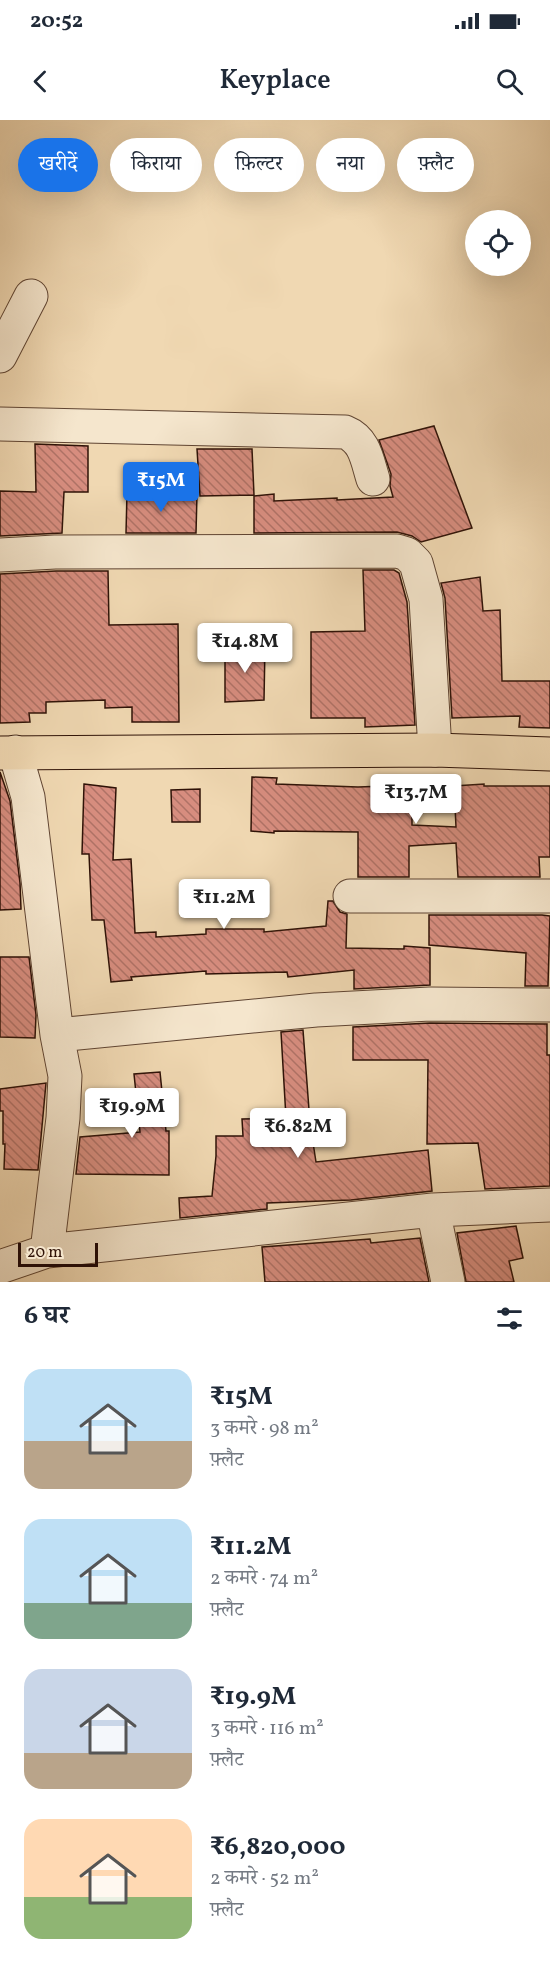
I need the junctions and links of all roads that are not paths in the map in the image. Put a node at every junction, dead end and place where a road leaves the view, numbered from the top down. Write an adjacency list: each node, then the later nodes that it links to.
1 (31, 296): 2 (street)
2 (0, 356)
3 (0, 424): 4 (street)
4 (374, 479)
5 (0, 555): 6 (street)
6 (435, 750): 7 (main road); 8 (main road)
7 (7, 752): 12 (street)
8 (550, 754)
9 (350, 896): 10 (street)
10 (550, 896)
11 (550, 1005): 12 (street)
12 (57, 1035): 15 (street)
13 (550, 1206): 14 (street)
14 (433, 1210): 15 (street); 17 (street)
15 (47, 1251): 16 (street)
16 (0, 1267)
17 (448, 1282)

